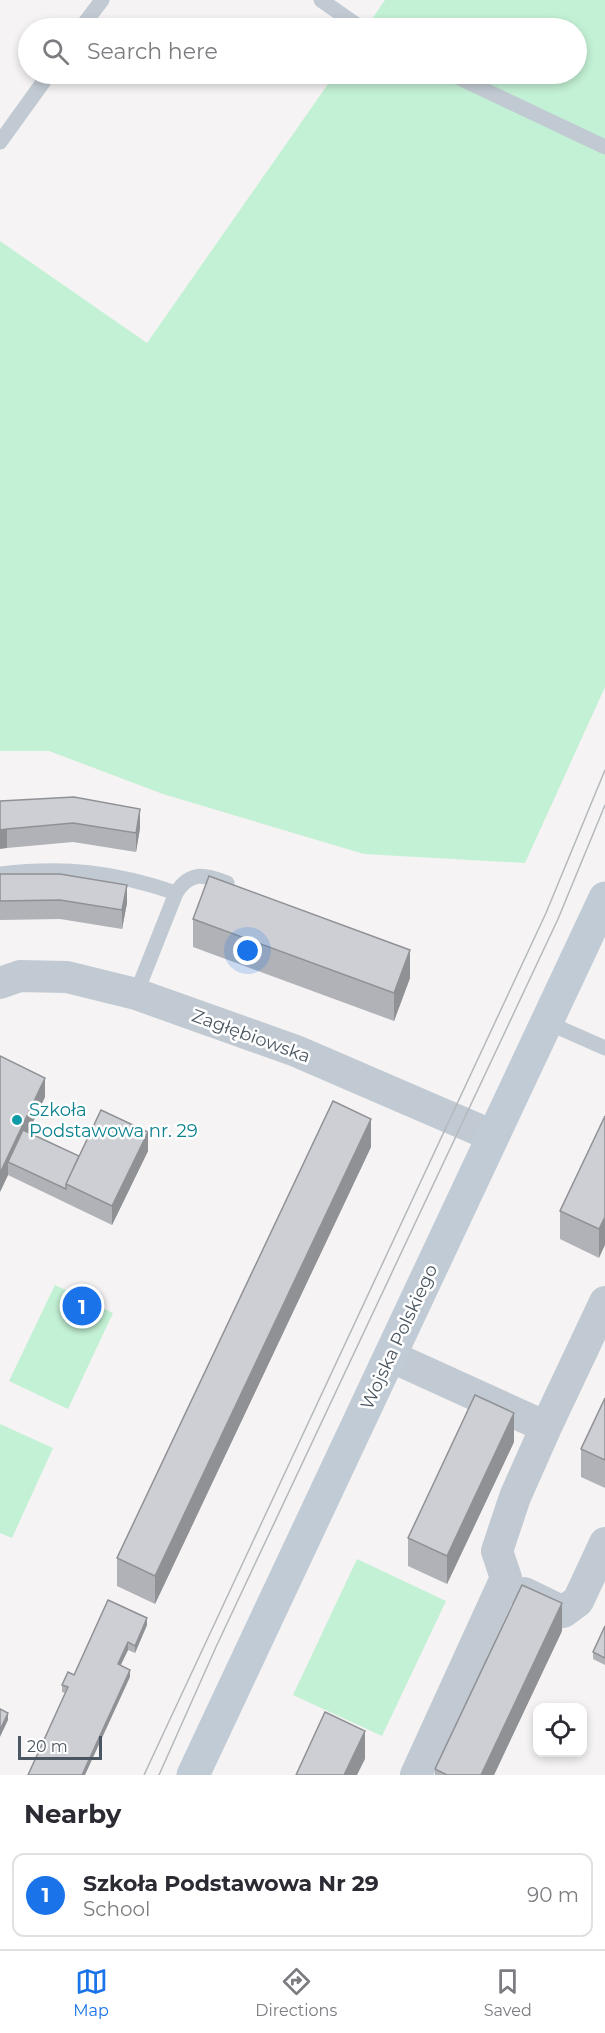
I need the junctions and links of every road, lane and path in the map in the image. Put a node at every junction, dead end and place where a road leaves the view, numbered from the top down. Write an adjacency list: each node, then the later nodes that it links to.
1 (102, 0): 3 (lane)
2 (321, 0): 4 (lane)
3 (88, 18)
4 (347, 18)
5 (42, 84): 7 (lane)
6 (472, 84): 8 (lane)
7 (0, 142)
8 (605, 147)
9 (0, 874): 11 (lane)
10 (237, 886): 11 (lane)
11 (176, 893): 14 (lane)
12 (605, 898): 15 (main road, Wojska Polskiego)
13 (0, 983): 14 (street, Zagłębiowska)
14 (136, 994): 17 (street, Zagłębiowska)
15 (546, 1022): 16 (lane); 17 (main road, Wojska Polskiego)
16 (605, 1048)
17 (493, 1136): 19 (main road, Wojska Polskiego)
18 (605, 1302): 20 (street)
19 (390, 1356): 20 (street); 23 (main road, Wojska Polskiego)
20 (546, 1427): 22 (street)
21 (605, 1543): 22 (street)
22 (504, 1584): 24 (street)
23 (193, 1775)
24 (416, 1775)

